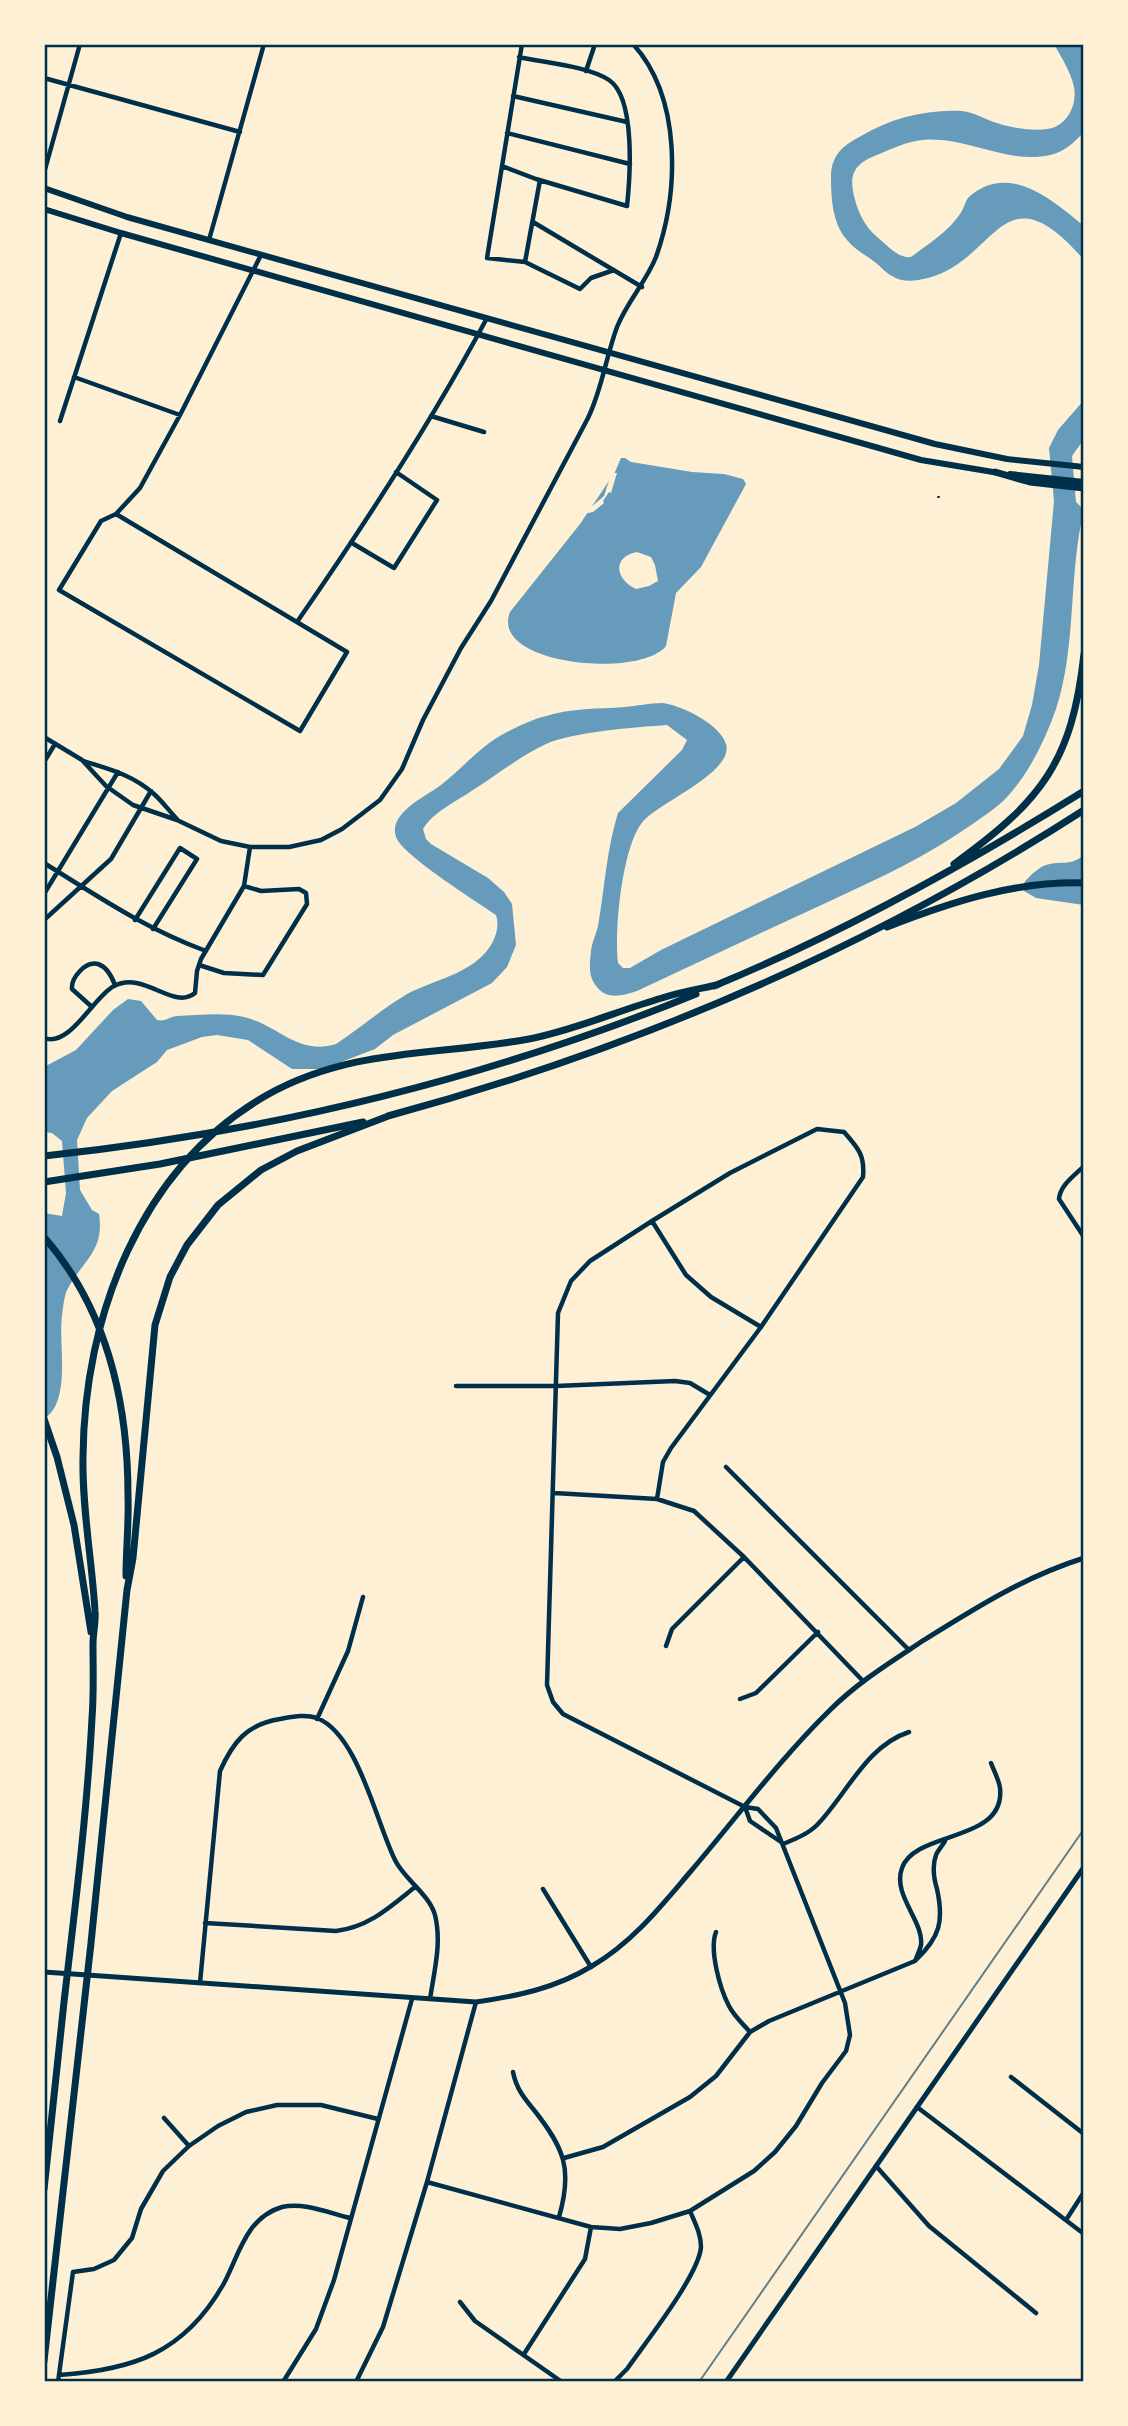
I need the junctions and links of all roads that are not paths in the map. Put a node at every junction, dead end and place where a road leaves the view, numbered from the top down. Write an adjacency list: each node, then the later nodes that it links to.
1 (80, 44): 9 (street)
2 (264, 44): 12 (street)
3 (522, 44): 6 (street)
4 (595, 44): 7 (street)
5 (633, 44): 27 (street)
6 (519, 57): 7 (street); 10 (street)
7 (586, 71): 11 (street)
8 (44, 78): 9 (street)
9 (69, 85): 12 (street); 16 (street)
10 (513, 96): 11 (street); 13 (street)
11 (627, 122): 14 (street)
12 (240, 132): 22 (street)
13 (507, 133): 14 (street); 15 (street)
14 (630, 164): 17 (street)
15 (502, 166): 17 (street); 24 (street)
16 (44, 173)
17 (540, 180): 20 (street)
18 (44, 188): 22 (main road)
19 (44, 209): 21 (main road)
20 (533, 222): 24 (street); 25 (street)
21 (121, 233): 26 (main road); 32 (street)
22 (209, 240): 23 (main road)
23 (261, 255): 26 (street); 28 (main road)
24 (525, 262): 25 (street)
25 (614, 270): 27 (street)
26 (254, 271): 29 (main road); 33 (street)
27 (642, 287): 30 (street)
28 (487, 318): 29 (street); 30 (main road)
29 (478, 334): 31 (main road); 34 (street)
30 (611, 352): 31 (street); 37 (main road)
31 (605, 370): 39 (main road); 56 (street)
32 (74, 377): 33 (street); 35 (street)
33 (180, 415): 41 (street)
34 (431, 416): 36 (street); 38 (street)
35 (60, 421)
36 (484, 432)
37 (1083, 467)
38 (396, 472): 42 (street); 42 (street)
39 (995, 472): 40 (highway)
40 (1082, 485)
41 (116, 514): 43 (street); 43 (street)
42 (352, 543): 43 (street)
43 (297, 622)
44 (1084, 654): 62 (highway)
45 (44, 737): 46 (street)
46 (55, 744): 47 (street); 48 (street)
47 (82, 760): 49 (street); 50 (street)
48 (44, 762)
49 (118, 772): 50 (street); 52 (street)
50 (108, 788): 53 (street); 58 (street)
51 (1084, 791): 62 (highway)
52 (151, 792): 53 (street); 55 (street)
53 (141, 808): 55 (street); 60 (street)
54 (1084, 810): 67 (highway)
55 (177, 820): 56 (street)
56 (250, 847): 61 (street)
57 (44, 863): 58 (street)
58 (57, 872): 60 (street); 63 (street)
59 (1084, 883): 67 (highway)
60 (81, 886): 64 (street); 65 (street)
61 (244, 886): 68 (street); 69 (street)
62 (925, 886): 71 (highway)
63 (44, 894)
64 (44, 920)
65 (135, 920): 66 (street); 66 (street)
66 (153, 929): 68 (street)
67 (850, 942): 74 (highway)
68 (206, 951): 69 (street)
69 (199, 965): 70 (street)
70 (116, 985): 72 (street); 72 (street)
71 (717, 985): 75 (highway); 94 (highway)
72 (92, 1007): 73 (street)
73 (44, 1038)
74 (391, 1115): 77 (highway); 91 (highway)
75 (47, 1155)
76 (1084, 1166): 80 (street)
77 (44, 1182)
78 (652, 1221): 81 (street); 81 (street); 82 (street)
79 (44, 1237): 91 (highway)
80 (1084, 1237)
81 (761, 1327): 84 (street)
82 (556, 1385): 83 (street); 84 (street); 87 (street)
83 (456, 1386)
84 (710, 1395): 88 (street)
85 (44, 1419): 94 (highway)
86 (726, 1467): 96 (street)
87 (554, 1493): 88 (street); 102 (street)
88 (657, 1499): 89 (street)
89 (744, 1557): 93 (street); 95 (street)
90 (1084, 1558): 96 (main road)
91 (127, 1590): 140 (highway)
92 (363, 1597): 99 (street)
93 (818, 1633): 97 (street); 98 (street)
94 (93, 1639): 129 (highway)
95 (666, 1646)
96 (909, 1650): 97 (main road)
97 (863, 1681): 102 (main road)
98 (740, 1699)
99 (317, 1718): 106 (street); 108 (street)
100 (909, 1732): 104 (street)
101 (991, 1763): 103 (street)
102 (745, 1807): 104 (street); 104 (street); 111 (main road)
103 (946, 1840): 110 (street); 110 (street)
104 (783, 1844): 114 (street)
105 (1084, 1867): 121 (main road)
106 (415, 1887): 108 (street); 116 (street)
107 (543, 1889): 111 (street)
108 (205, 1923): 113 (street)
109 (716, 1932): 118 (street)
110 (915, 1961): 114 (street)
111 (591, 1967): 117 (main road)
112 (44, 1972): 113 (main road)
113 (200, 1983): 115 (main road)
114 (841, 1992): 118 (street); 131 (street)
115 (412, 1999): 116 (main road); 123 (street)
116 (429, 2000): 117 (main road)
117 (476, 2002): 128 (street)
118 (750, 2032): 126 (street)
119 (513, 2072): 126 (street)
120 (1011, 2077): 124 (street)
121 (918, 2107): 127 (main road); 134 (street)
122 (164, 2118): 125 (street)
123 (378, 2119): 125 (street); 133 (street)
124 (1084, 2134)
125 (189, 2147): 141 (street)
126 (564, 2158): 132 (street)
127 (876, 2166): 138 (street); 147 (main road)
128 (427, 2182): 132 (street); 144 (street)
129 (44, 2189)
130 (1084, 2192): 134 (street)
131 (690, 2211): 135 (street); 146 (street)
132 (559, 2217): 135 (street)
133 (350, 2218): 141 (street); 143 (street)
134 (1066, 2220): 136 (street)
135 (591, 2227): 139 (street)
136 (1084, 2234)
137 (460, 2302): 139 (street)
138 (1036, 2313)
139 (524, 2354): 145 (street)
140 (44, 2361)
141 (59, 2375): 142 (street)
142 (58, 2382)
143 (283, 2382)
144 (356, 2382)
145 (562, 2382)
146 (614, 2382)
147 (726, 2382)

